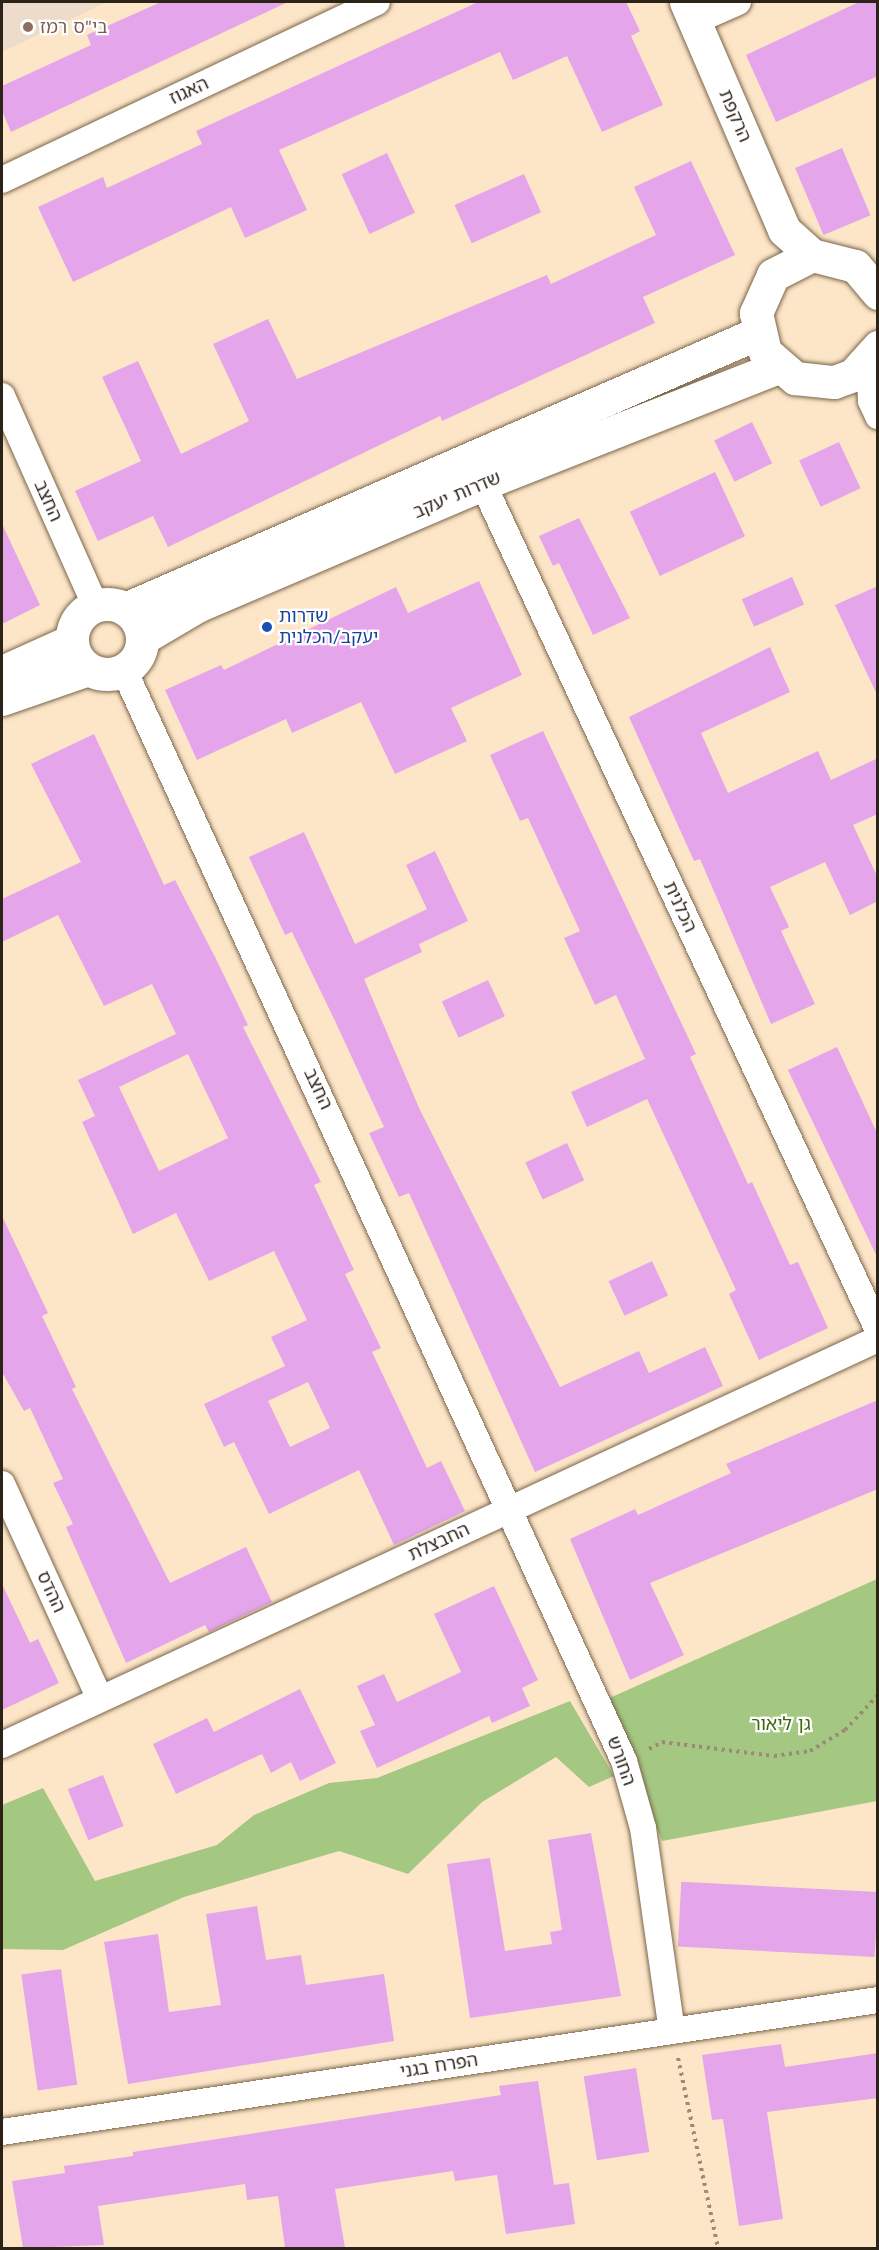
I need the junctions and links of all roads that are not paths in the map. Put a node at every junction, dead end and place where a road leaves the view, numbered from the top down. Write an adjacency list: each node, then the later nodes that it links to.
1 (377, 2): 4 (street, האגוז)
2 (738, 2): 3 (street)
3 (690, 11): 5 (street, הרקפת)
4 (2, 180)
5 (784, 230): 6 (street, הרקפת); 7 (street, הרקפת)
6 (812, 255): 7 (street); 8 (street)
7 (782, 268): 9 (street)
8 (875, 284)
9 (758, 333): 11 (street); 16 (street, שדרות יעקב)
10 (873, 354): 12 (street); 14 (street)
11 (778, 367): 12 (street); 15 (street, שדרות יעקב)
12 (834, 382): 14 (street)
13 (2, 396): 16 (street, החצב)
14 (874, 408)
15 (483, 484): 17 (street, שדרות יעקב); 23 (street, הכלנית)
16 (110, 607): 17 (street); 18 (street)
17 (142, 638): 20 (street)
18 (71, 640): 19 (street); 21 (street)
19 (88, 669): 20 (street); 22 (street)
20 (124, 670): 26 (street, החצב)
21 (2, 672)
22 (2, 699)
23 (878, 1330)
24 (878, 1339): 26 (street, החבצלת)
25 (2, 1484): 27 (street, ההדס)
26 (512, 1508): 27 (street, החבצלת); 30 (street, החורש)
27 (100, 1699): 28 (street, החבצלת)
28 (2, 1745)
29 (878, 2000): 30 (street, הפרח בגני)
30 (672, 2031): 31 (street, הפרח בגני)
31 (2, 2132)

